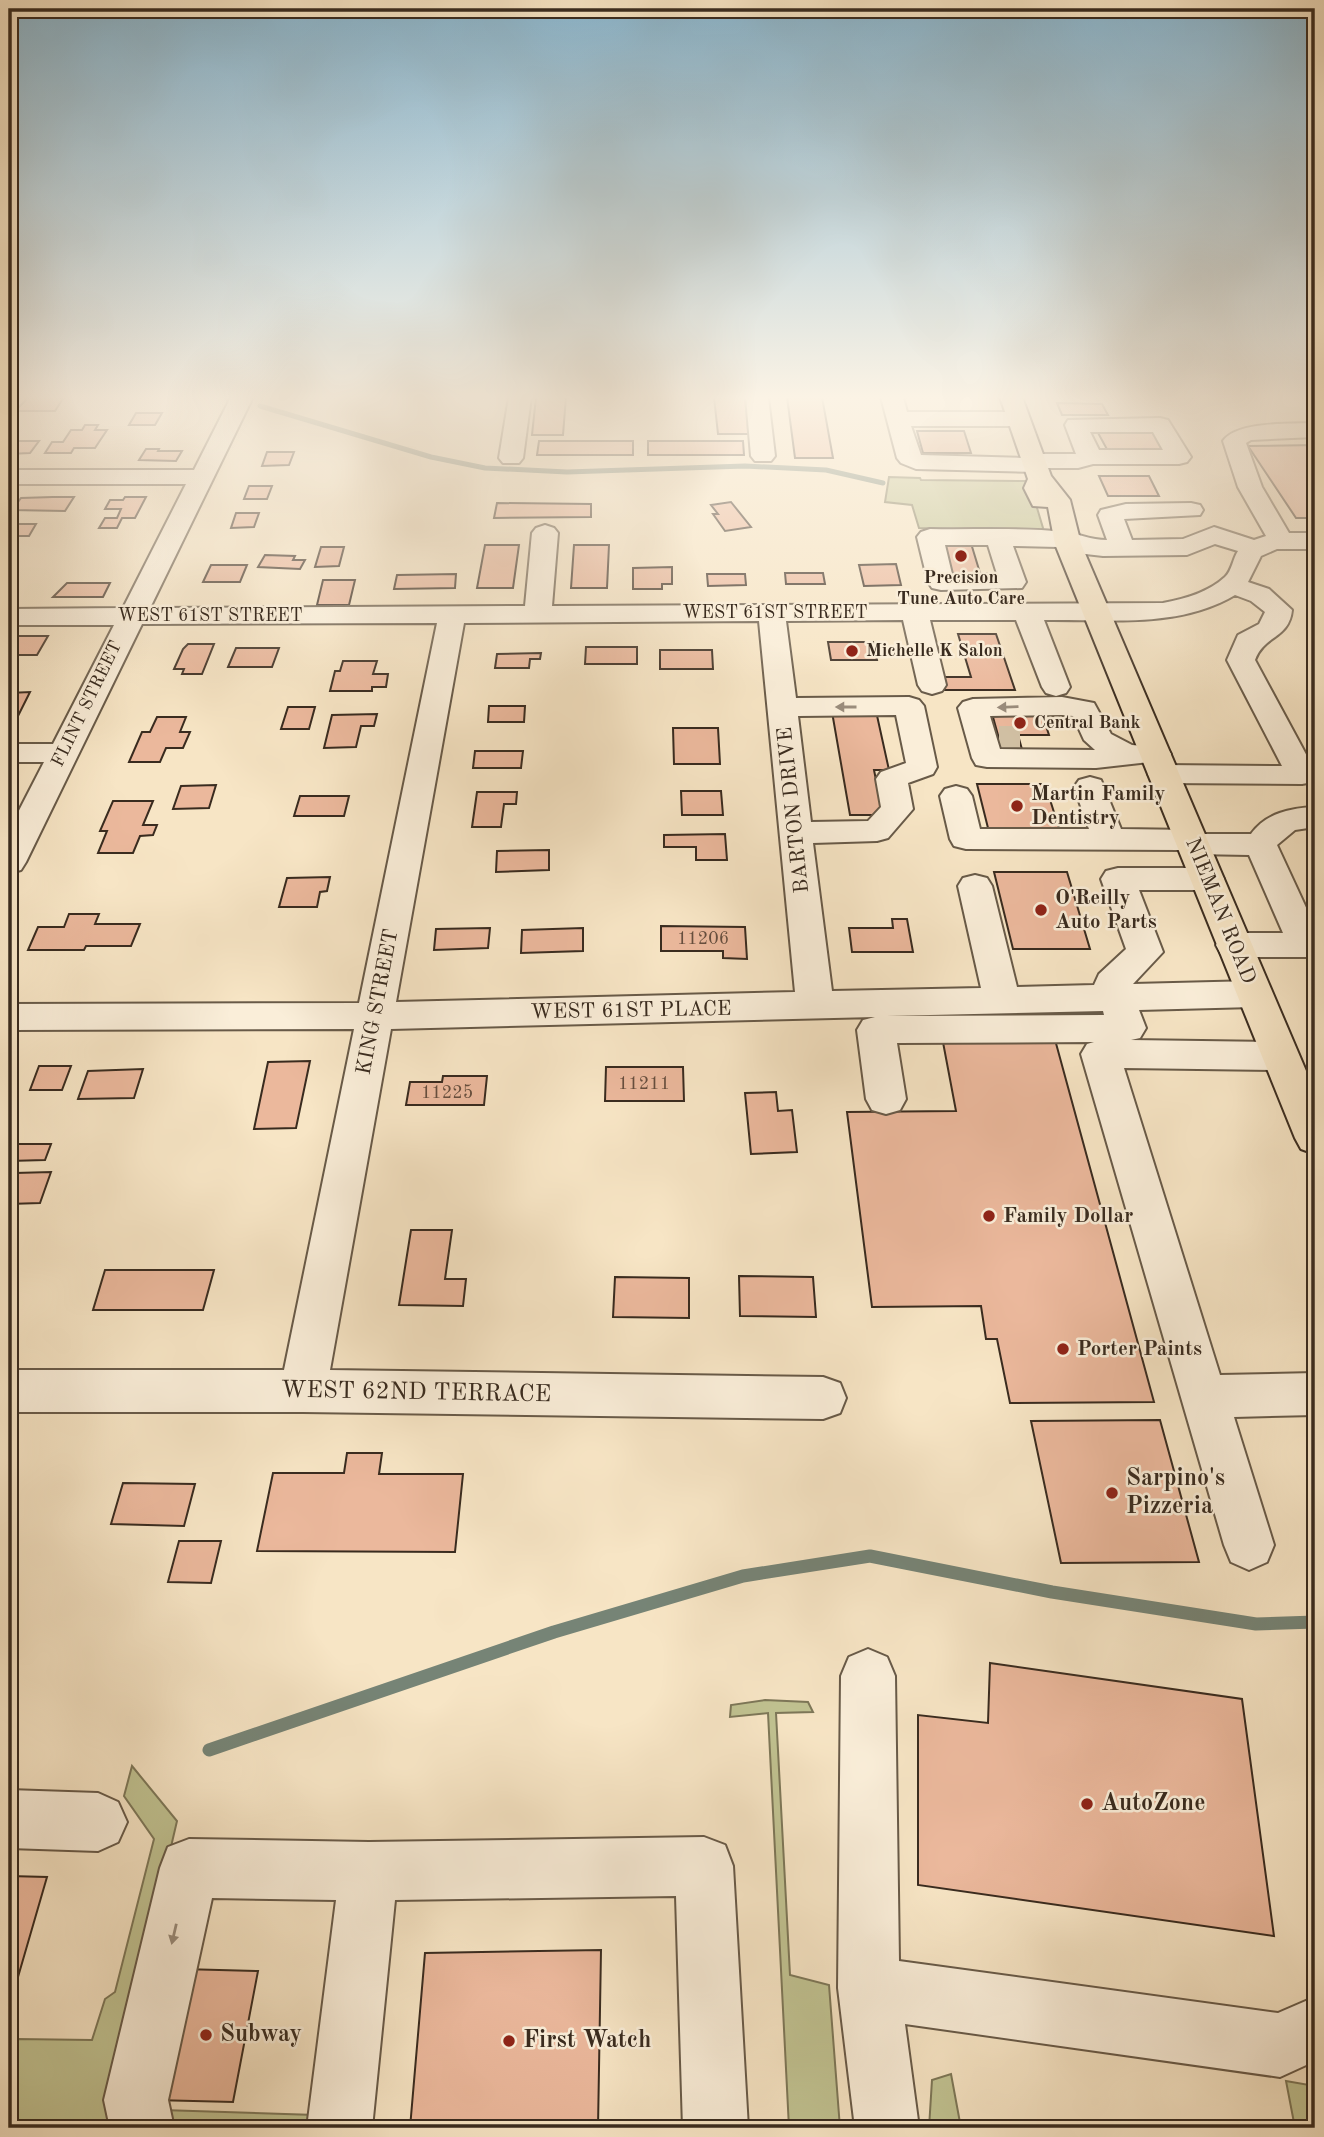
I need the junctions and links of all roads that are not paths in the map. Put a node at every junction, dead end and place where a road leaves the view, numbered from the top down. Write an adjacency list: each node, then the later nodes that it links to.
1 (192, 497): 22 (street, FLINT STREET)
2 (1040, 497): 8 (main road, NIEMAN ROAD)
3 (1189, 497): 5 (street)
4 (1256, 497): 10 (street)
5 (1191, 510): 7 (street); 12 (street)
6 (545, 533): 19 (street)
7 (1214, 535): 12 (street); 13 (street)
8 (1065, 537): 9 (street); 12 (street); 15 (main road, NIEMAN ROAD)
9 (998, 538)
10 (1281, 541): 11 (street); 13 (street)
11 (1315, 541)
12 (1123, 548)
13 (1254, 548): 14 (street)
14 (1229, 586): 15 (street, WEST 61ST STREET); 28 (street)
15 (1096, 611): 16 (street, WEST 61ST STREET); 28 (main road, NIEMAN ROAD)
16 (1027, 612): 17 (street, WEST 61ST STREET); 24 (street)
17 (915, 613): 20 (street, WEST 61ST STREET); 23 (street)
18 (452, 614): 19 (street, WEST 61ST STREET); 22 (street, WEST 61ST STREET); 44 (street, KING STREET)
19 (538, 614): 20 (street, WEST 61ST STREET)
20 (772, 614): 25 (street, BARTON DRIVE)
21 (9, 617): 22 (street, WEST 61ST STREET)
22 (131, 617): 27 (street, FLINT STREET)
23 (932, 685)
24 (1056, 687)
25 (782, 707): 32 (street, BARTON DRIVE); 32 (street, one-way to 25)
26 (9, 753): 27 (street)
27 (63, 753): 36 (street, FLINT STREET)
28 (1149, 761): 28 (street, one-way to 28); 34 (main road, NIEMAN ROAD)
29 (1090, 787): 33 (street)
30 (956, 796): 33 (street)
31 (1315, 817): 35 (street)
32 (796, 833): 43 (street, BARTON DRIVE)
33 (1109, 840): 34 (street)
34 (1192, 842): 35 (street); 37 (main road, NIEMAN ROAD)
35 (1261, 845): 40 (street)
36 (9, 862)
37 (1207, 879): 39 (main road, NIEMAN ROAD); 46 (street)
38 (975, 887): 42 (street)
39 (1234, 945): 40 (street); 41 (main road, NIEMAN ROAD)
40 (1311, 946)
41 (1254, 994): 46 (street, WEST 61ST PLACE); 47 (main road, NIEMAN ROAD)
42 (1002, 1001): 43 (street, WEST 61ST PLACE); 46 (street, WEST 61ST PLACE)
43 (816, 1007): 44 (street, WEST 61ST PLACE)
44 (376, 1016): 45 (street, WEST 61ST PLACE); 51 (street, KING STREET)
45 (9, 1017)
46 (1126, 1027): 47 (street); 48 (street); 53 (street)
47 (1280, 1056): 49 (main road, NIEMAN ROAD)
48 (886, 1099)
49 (1315, 1138)
50 (9, 1391): 51 (street, WEST 62ND TERRACE)
51 (303, 1391): 54 (street, WEST 62ND TERRACE)
52 (1315, 1394): 53 (street)
53 (1205, 1396): 55 (street)
54 (823, 1398)
55 (1250, 1545)
56 (868, 1676): 60 (street)
57 (9, 1819): 58 (street)
58 (98, 1822)
59 (369, 1871): 62 (street, one-way to 62); 63 (street); 64 (street)
60 (869, 1988): 61 (street); 65 (street)
61 (1315, 2028)
62 (142, 2128)
63 (340, 2128)
64 (716, 2128)
65 (887, 2128)

